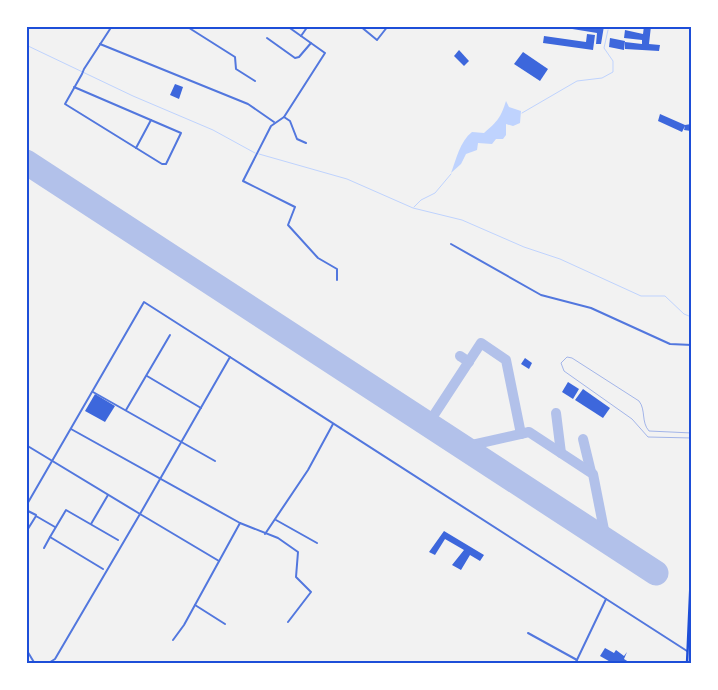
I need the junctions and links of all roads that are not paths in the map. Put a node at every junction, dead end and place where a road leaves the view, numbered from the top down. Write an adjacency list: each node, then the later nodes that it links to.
1 (112, 26): 10 (street)
2 (186, 26): 11 (street)
3 (287, 26): 7 (street)
4 (308, 26): 7 (street)
5 (360, 26): 6 (street)
6 (388, 26)
7 (301, 36): 9 (street)
8 (267, 38): 9 (street)
9 (310, 43): 13 (street)
10 (100, 44): 12 (street); 15 (street)
11 (255, 82)
12 (74, 87): 14 (street); 17 (street)
13 (284, 116): 15 (street); 16 (street)
14 (152, 120): 17 (street); 17 (street)
15 (274, 122): 19 (street)
16 (306, 143)
17 (136, 148)
18 (451, 244): 21 (street)
19 (337, 280)
20 (170, 335): 23 (street)
21 (692, 345)
22 (230, 357): 24 (street); 25 (street); 27 (street)
23 (147, 376): 25 (street); 26 (street)
24 (92, 392): 26 (street); 28 (street)
25 (201, 408): 31 (street)
26 (126, 410): 31 (street)
27 (333, 424): 41 (street); 55 (street)
28 (71, 428): 33 (street); 35 (street)
29 (692, 433): 30 (lane)
30 (692, 438)
31 (182, 441): 34 (street); 35 (street)
32 (26, 445): 33 (street)
33 (53, 461): 36 (street); 37 (street)
34 (215, 461)
35 (160, 479): 39 (street); 42 (street)
36 (108, 495): 39 (street); 43 (street)
37 (26, 506)
38 (28, 511): 40 (street)
39 (140, 514): 52 (street); 67 (street)
40 (38, 517): 44 (street); 45 (street)
41 (275, 519): 46 (street); 49 (street)
42 (240, 523): 46 (street); 52 (street)
43 (91, 524): 44 (street); 48 (street)
44 (56, 527): 47 (street)
45 (26, 532)
46 (266, 534): 57 (street)
47 (50, 537): 50 (street); 53 (street)
48 (118, 540)
49 (317, 543)
50 (44, 548)
51 (692, 550): 54 (highway)
52 (219, 561): 56 (street)
53 (103, 569)
54 (691, 594): 59 (highway)
55 (606, 599): 64 (street); 65 (street)
56 (195, 605): 58 (street); 61 (street)
57 (288, 622)
58 (225, 624)
59 (690, 630): 62 (highway)
60 (528, 633): 65 (street)
61 (173, 640)
62 (690, 641): 64 (highway)
63 (26, 649): 66 (street)
64 (687, 652): 69 (highway)
65 (577, 660): 68 (street)
66 (35, 664)
67 (47, 664)
68 (576, 664)
69 (687, 664)

